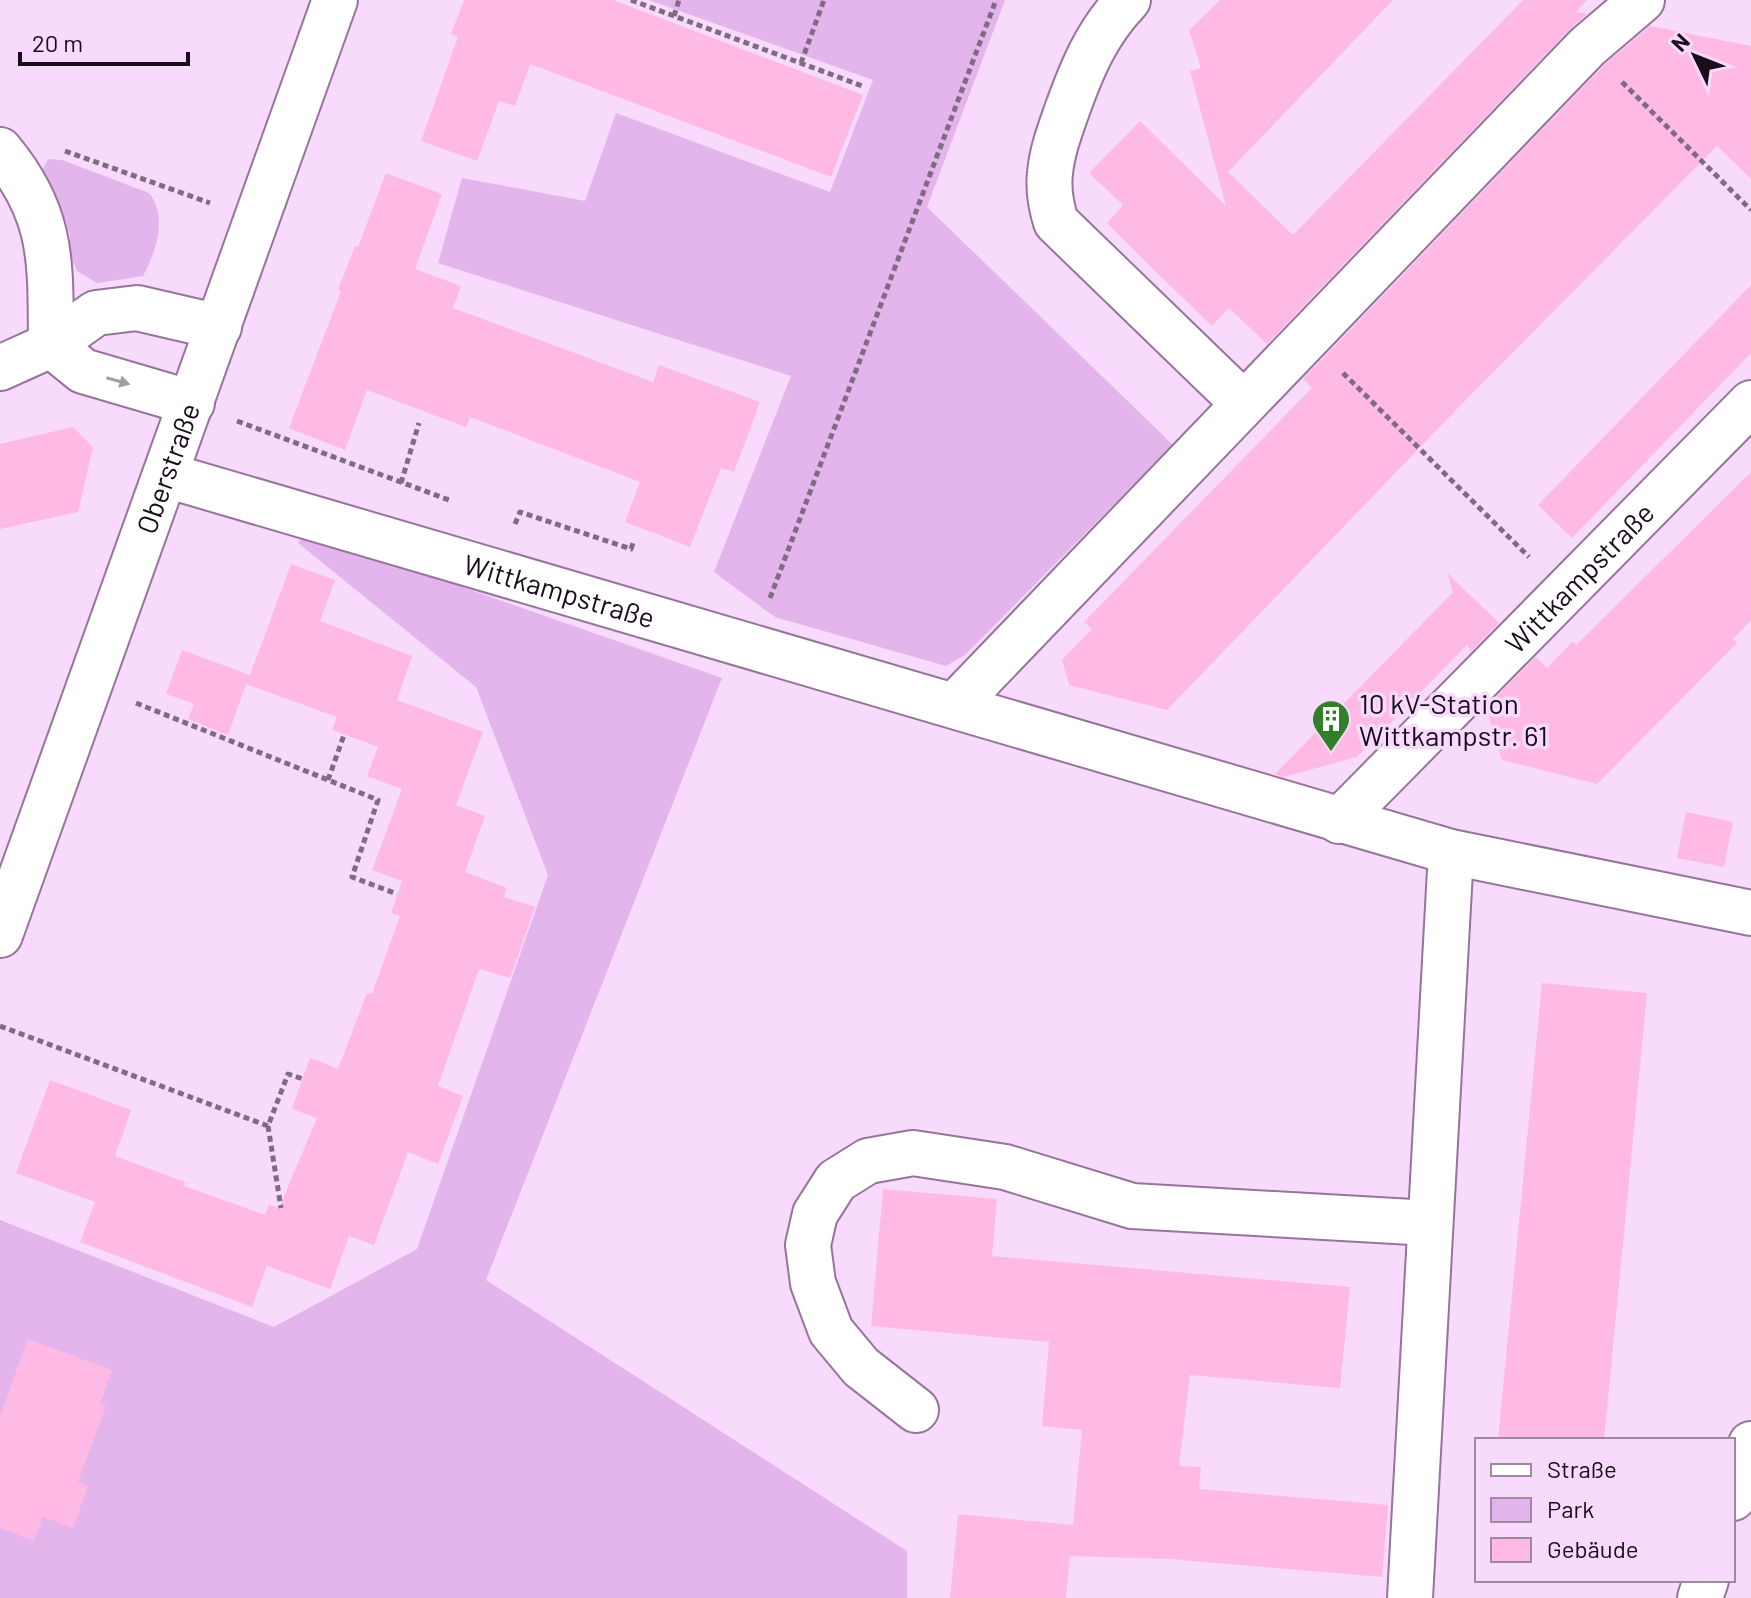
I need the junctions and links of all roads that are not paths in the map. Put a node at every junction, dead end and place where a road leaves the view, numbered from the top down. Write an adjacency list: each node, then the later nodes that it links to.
1 (335, 0): 5 (street, Oberstraße)
2 (1128, 0): 9 (street)
3 (1642, 0): 9 (street)
4 (0, 150): 6 (street)
5 (219, 327): 6 (street); 8 (street, Oberstraße)
6 (51, 345): 7 (street); 8 (street, one-way to 8)
7 (0, 368)
8 (192, 403): 11 (street, Oberstraße)
9 (1243, 403): 12 (street)
10 (1751, 403): 13 (street, Wittkampstraße)
11 (166, 475): 12 (street, Wittkampstraße); 16 (street, Oberstraße)
12 (955, 705): 13 (street, Wittkampstraße)
13 (1339, 821): 14 (street, Wittkampstraße)
14 (1451, 852): 15 (street, Wittkampstraße); 17 (street)
15 (1751, 913)
16 (0, 935)
17 (1430, 1223): 18 (street); 21 (street)
18 (916, 1410)
19 (1751, 1444): 20 (street)
20 (1735, 1492)
21 (1410, 1598)

